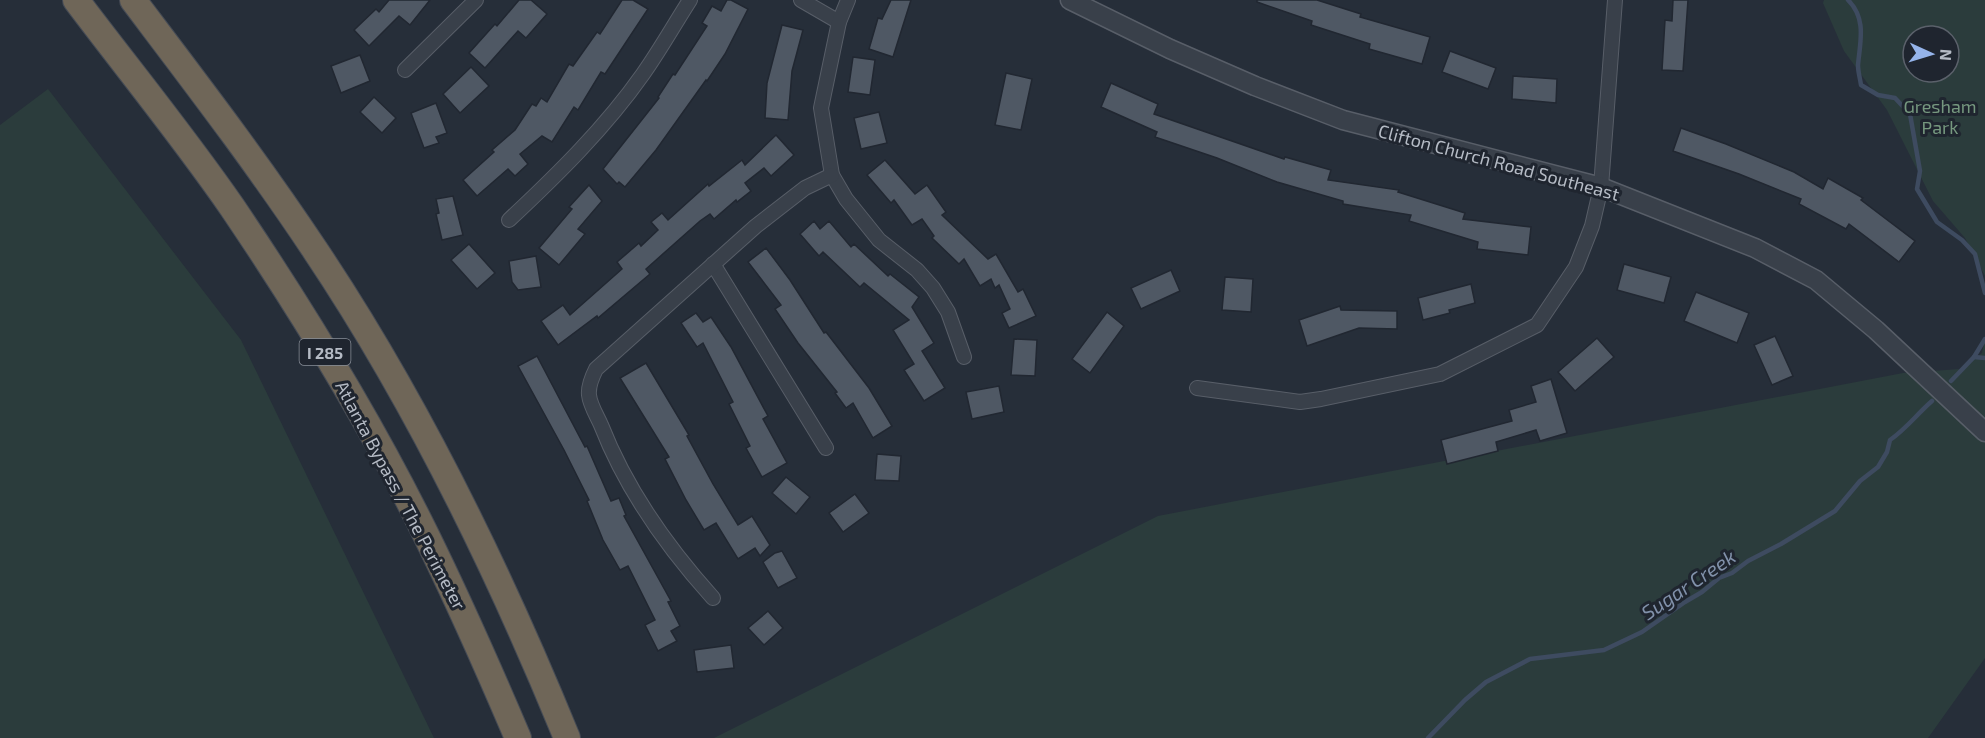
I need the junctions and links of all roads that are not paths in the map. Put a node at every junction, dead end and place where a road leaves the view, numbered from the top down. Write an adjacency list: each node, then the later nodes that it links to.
1 (76, 0): 20 (highway, Atlanta Bypass / The Perimeter / I 285)
2 (133, 0): 21 (highway, I 285)
3 (476, 0): 10 (street)
4 (690, 0): 13 (street)
5 (801, 0): 9 (street)
6 (848, 0): 9 (street)
7 (1070, 0): 12 (street, Clifton Church Road Southeast)
8 (1615, 0): 12 (street)
9 (839, 22): 11 (street)
10 (405, 70)
11 (832, 176): 14 (street); 15 (street)
12 (1601, 187): 16 (street); 17 (street, Clifton Church Road Southeast)
13 (509, 220)
14 (713, 264): 18 (street); 19 (street)
15 (964, 357)
16 (1197, 388)
17 (1985, 432)
18 (826, 448)
19 (713, 598)
20 (518, 738)
21 (567, 738)

